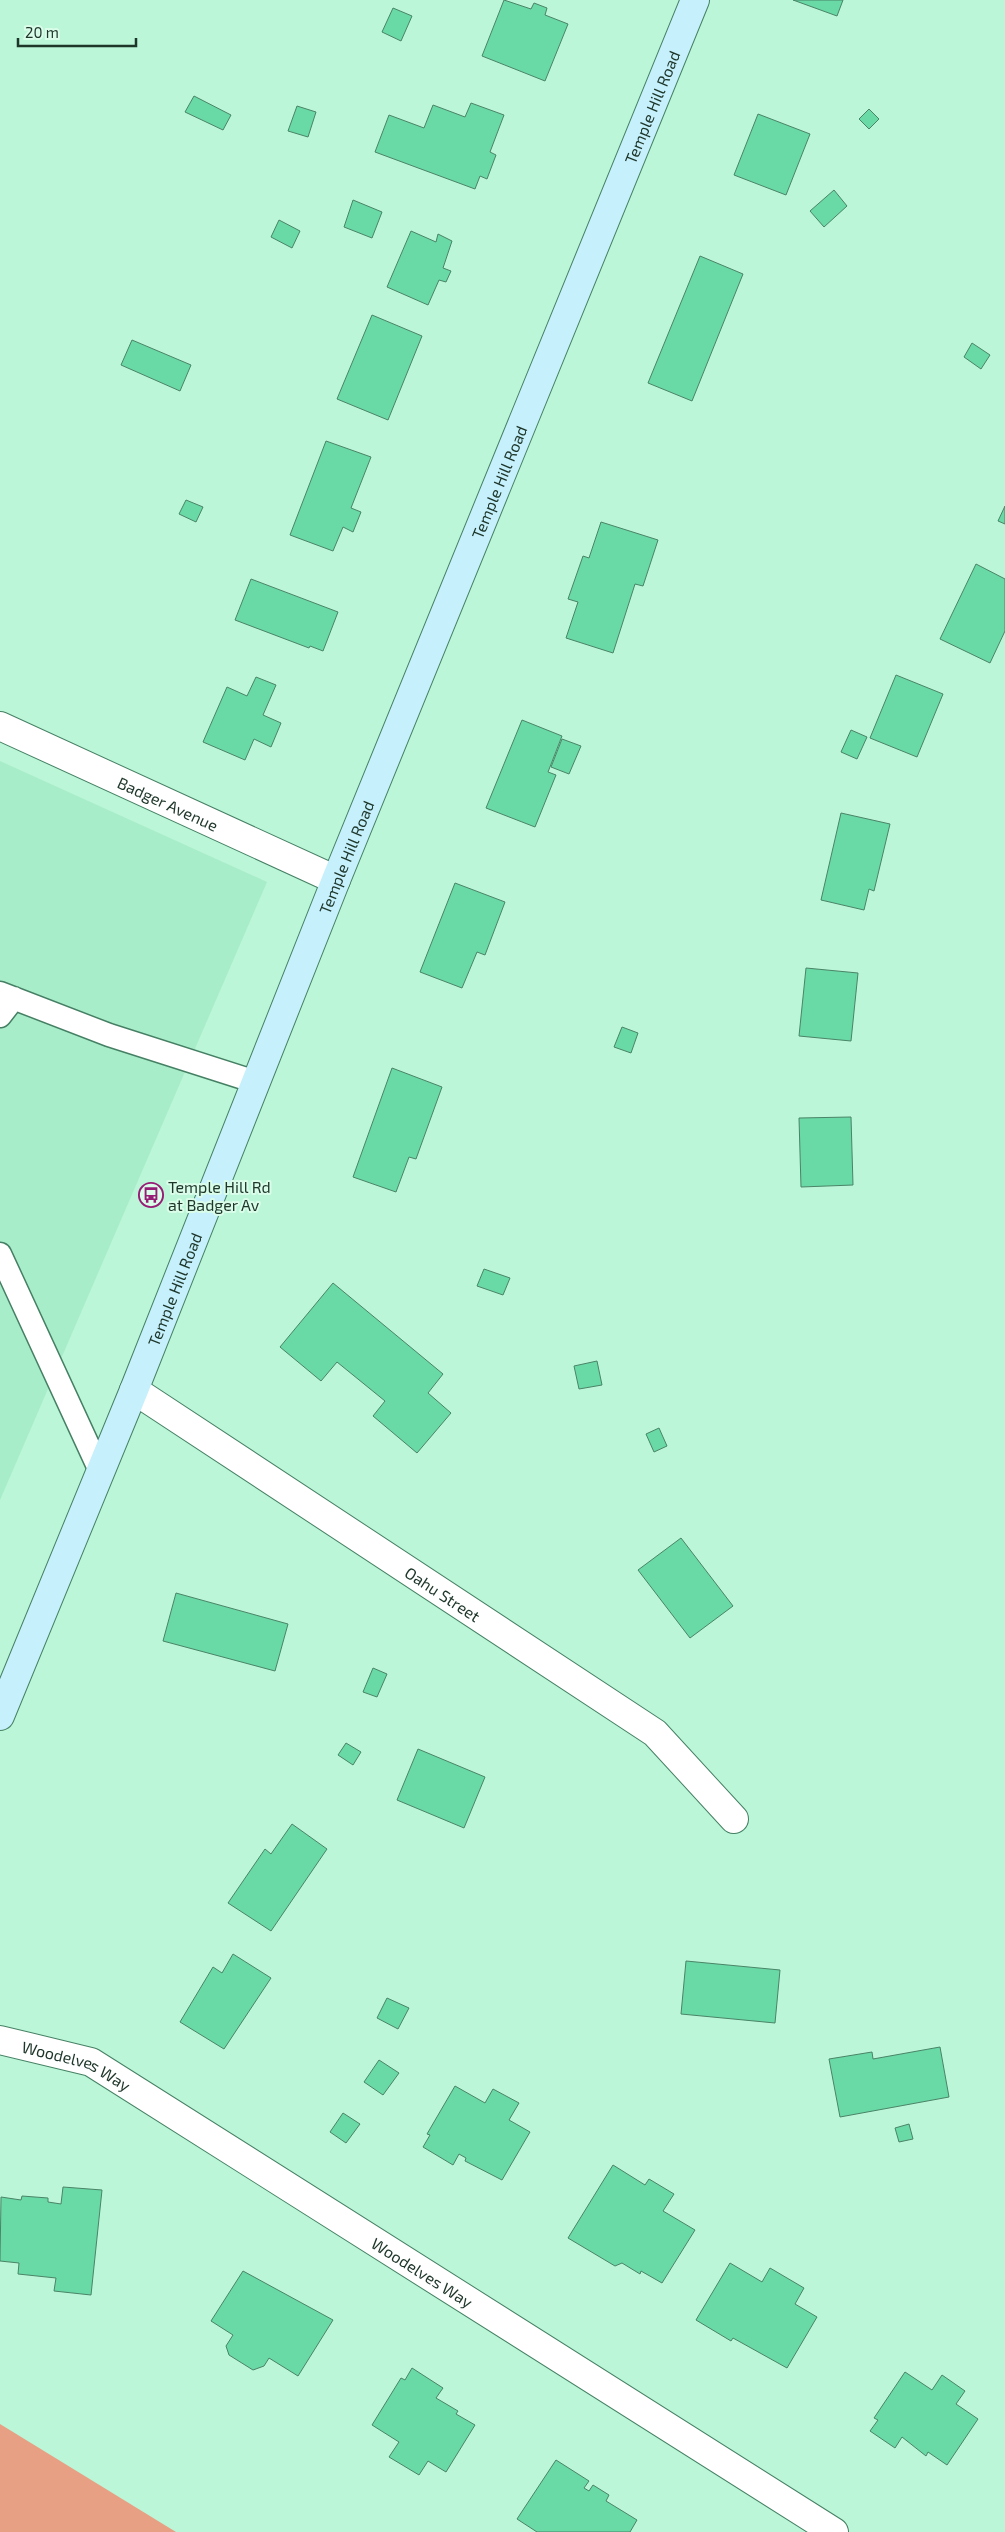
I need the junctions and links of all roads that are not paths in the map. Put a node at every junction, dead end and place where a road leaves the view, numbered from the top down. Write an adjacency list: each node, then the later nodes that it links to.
1 (695, 0): 3 (main road, Temple Hill Road)
2 (0, 726): 3 (street, Badger Avenue)
3 (336, 880): 6 (main road, Temple Hill Road)
4 (7, 995): 5 (lane); 6 (lane)
5 (0, 1016)
6 (256, 1082): 8 (main road, Temple Hill Road)
7 (0, 1254): 9 (lane)
8 (134, 1390): 9 (main road, Temple Hill Road); 11 (street, Oahu Street)
9 (101, 1472): 10 (main road, Temple Hill Road)
10 (0, 1716)
11 (734, 1818)
12 (0, 2040): 13 (street, Woodelves Way)
13 (834, 2532)

